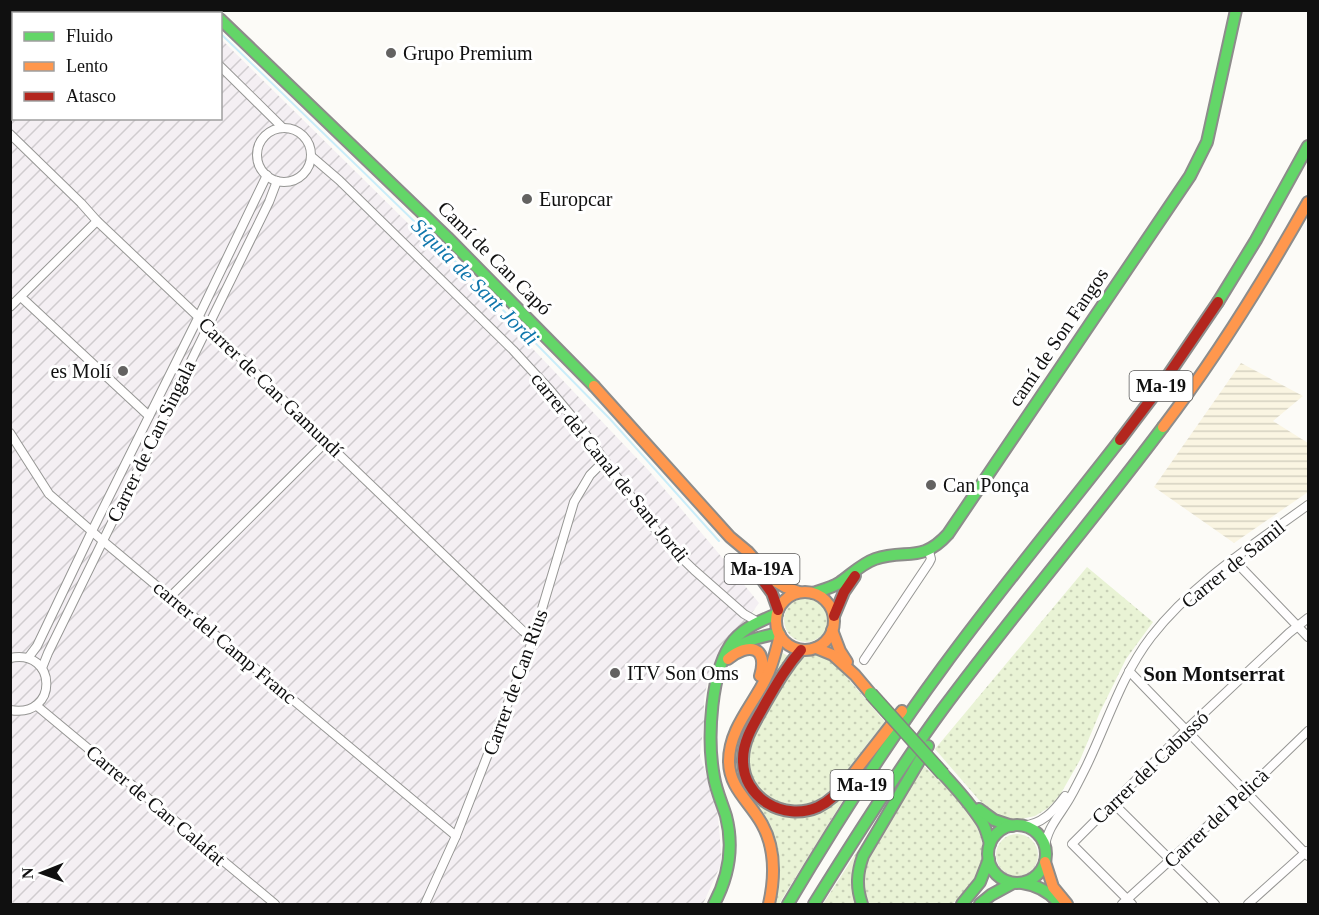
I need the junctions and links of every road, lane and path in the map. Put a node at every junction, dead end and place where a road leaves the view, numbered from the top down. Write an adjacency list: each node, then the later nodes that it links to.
1 (1236, 10): 24 (main road, camí de Son Fangos)
2 (222, 21): 22 (main road, Camí de Can Capó / Ma-19A)
3 (222, 68): 4 (street)
4 (284, 128): 7 (street); 8 (street)
5 (10, 134): 11 (street, Carrer de Can Gamundí)
6 (1308, 146): 46 (main road, Ma-19)
7 (311, 156): 9 (street); 19 (street, carrer del Canal de Sant Jordi)
8 (267, 175): 9 (street); 14 (street, Carrer de Can Singala)
9 (277, 181): 15 (street, Carrer de Can Singala)
10 (1308, 202): 49 (main road, Ma-19)
11 (97, 221): 12 (street); 14 (street, Carrer de Can Gamundí)
12 (21, 297): 13 (street); 16 (street)
13 (10, 307)
14 (198, 316): 15 (street, Carrer de Can Gamundí); 16 (street, Carrer de Can Singala)
15 (208, 326): 18 (street, Carrer de Can Gamundí); 23 (street, Carrer de Can Singala)
16 (149, 416): 21 (street, Carrer de Can Singala)
17 (10, 433): 21 (street, carrer del Camp Franc)
18 (327, 442): 29 (street); 38 (street, Carrer de Can Gamundí)
19 (604, 461): 33 (street, carrer del Canal de Sant Jordi); 38 (street, Carrer de Can Rius)
20 (1308, 506): 25 (street, Carrer de Samil)
21 (92, 531): 23 (street, carrer del Camp Franc); 42 (street, Carrer de Can Singala)
22 (730, 537): 27 (main road, Camí de Can Capó / Ma-19A); 30 (main road, Camí de Can Capó / Ma-19A)
23 (103, 541): 29 (street, carrer del Camp Franc); 45 (street, Carrer de Can Singala)
24 (929, 551): 26 (main road); 44 (street, camí de Son Fangos)
25 (1233, 559): 34 (street); 47 (street, Carrer de Samil)
26 (862, 566): 28 (main road); 31 (main road)
27 (800, 592): 28 (main road); 30 (main road)
28 (813, 593): 31 (main road)
29 (171, 596): 61 (street, carrer del Camp Franc)
30 (778, 612): 33 (main road); 36 (main road)
31 (834, 616): 35 (main road)
32 (1308, 618): 34 (street, Carrer del Cabussó)
33 (758, 622): 50 (main road)
34 (1298, 626): 37 (street); 54 (street, Carrer del Cabussó)
35 (832, 630): 39 (main road); 48 (main road)
36 (779, 634): 40 (main road); 43 (main road); 51 (main road)
37 (1308, 637)
38 (533, 639): 61 (street, Carrer de Can Rius)
39 (816, 648): 40 (main road); 48 (main road)
40 (801, 650): 46 (main road)
41 (10, 658): 42 (street)
42 (28, 658): 45 (street)
43 (728, 659): 50 (main road); 51 (main road)
44 (864, 660)
45 (42, 668): 52 (street)
46 (942, 668): 74 (main road, Ma-19)
47 (1129, 671): 54 (street); 56 (street, Carrer de Samil)
48 (855, 675): 58 (main road, bridge)
49 (960, 686): 75 (main road, Ma-19); 76 (main road)
50 (715, 692): 72 (main road)
51 (753, 702): 73 (main road)
52 (37, 706): 53 (street); 70 (street, Carrer de Can Calafat)
53 (10, 710)
54 (1187, 729): 57 (street); 59 (street, Carrer del Cabussó)
55 (1308, 730): 57 (street, Carrer del Pelicà)
56 (1076, 784): 60 (street, Carrer de Samil); 63 (street, Carrer de Samil)
57 (1246, 791): 64 (street); 66 (street, Carrer del Pelicà)
58 (966, 799): 60 (main road); 62 (main road)
59 (1113, 803): 66 (street); 69 (street, Carrer del Cabussó)
60 (1017, 826): 62 (main road); 63 (main road)
61 (456, 836): 71 (street, Carrer de Can Rius)
62 (990, 844): 65 (main road)
63 (1045, 848): 67 (main road)
64 (1307, 852): 82 (street)
65 (989, 859): 68 (main road); 77 (main road)
66 (1170, 861): 69 (street, Carrer del Pelicà); 81 (street)
67 (1045, 862): 68 (main road); 80 (main road)
68 (1017, 883): 78 (main road); 79 (main road)
69 (1127, 903)
70 (274, 904)
71 (425, 904)
72 (714, 904)
73 (769, 904)
74 (788, 904)
75 (814, 904)
76 (862, 904)
77 (962, 904)
78 (980, 904)
79 (1060, 904)
80 (1067, 904)
81 (1215, 904)
82 (1248, 904)

